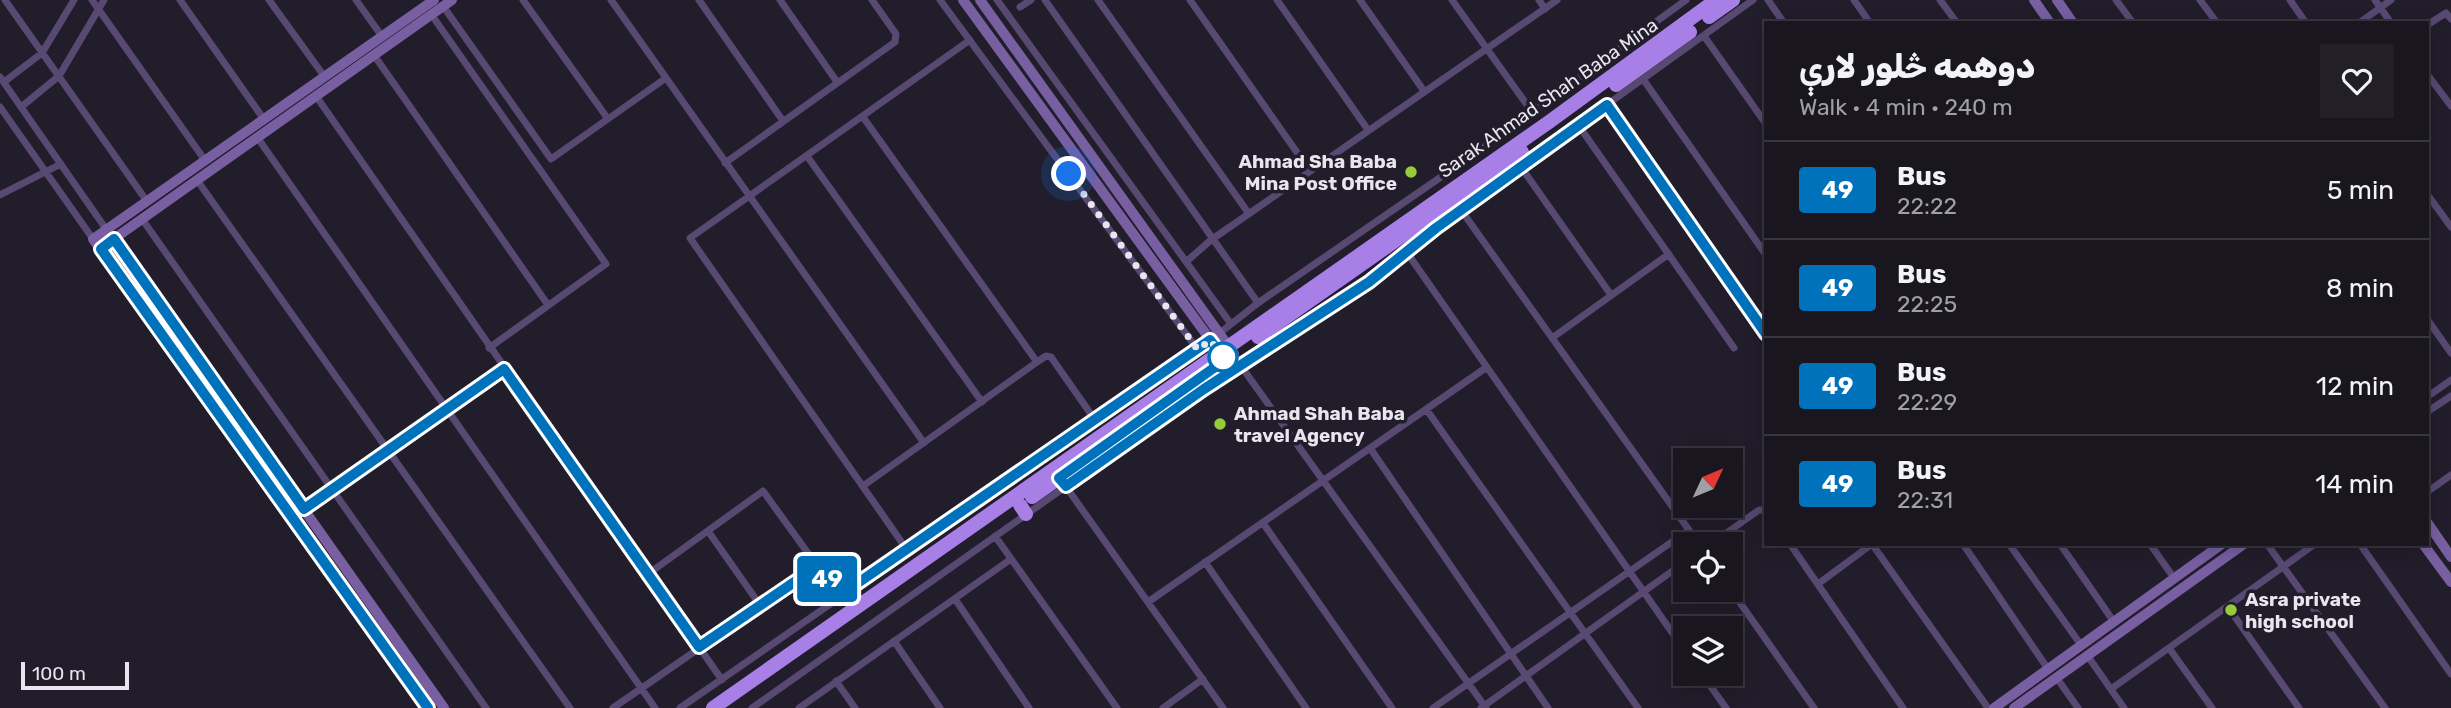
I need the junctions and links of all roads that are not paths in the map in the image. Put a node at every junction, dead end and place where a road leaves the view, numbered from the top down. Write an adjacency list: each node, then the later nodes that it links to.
1 (5, 0): 62 (street)
2 (74, 0): 62 (street)
3 (92, 0): 43 (street)
4 (104, 0): 43 (street)
5 (180, 0): 78 (street)
6 (269, 0): 65 (street)
7 (356, 0): 58 (street)
8 (523, 0): 80 (street)
9 (611, 0): 67 (street)
10 (699, 0): 81 (street)
11 (780, 0): 70 (street)
12 (872, 0): 70 (street)
13 (940, 0): 60 (street)
14 (963, 0): 117 (street)
15 (980, 0): 117 (street)
16 (997, 0): 110 (street)
17 (1031, 0): 41 (street)
18 (1045, 0): 105 (street)
19 (1098, 0): 99 (street)
20 (1190, 0): 91 (street)
21 (1277, 0): 84 (street)
22 (1360, 0): 71 (street)
23 (1452, 0): 61 (street)
24 (1539, 0): 44 (street)
25 (1557, 0): 44 (street)
26 (1686, 0): 77 (street)
27 (1716, 0): 123 (highway, Sarak Ahmad Shah Baba Mina)
28 (1732, 0): 123 (highway)
29 (1753, 0): 59 (street)
30 (1768, 0): 47 (street)
31 (1854, 0): 48 (street)
32 (1940, 0): 49 (street)
33 (2034, 0): 50 (street)
34 (2057, 0): 51 (street)
35 (2116, 0): 52 (street)
36 (2200, 0): 53 (street)
37 (2290, 0): 54 (street)
38 (2375, 0): 42 (street)
39 (2391, 0): 42 (street)
40 (443, 2): 45 (street); 58 (street); 80 (street)
41 (1020, 7)
42 (2380, 8): 55 (street); 56 (street)
43 (99, 9): 64 (street); 87 (street)
44 (1545, 9): 61 (street)
45 (431, 15): 63 (street); 113 (street)
46 (2451, 19): 57 (street)
47 (1783, 21)
48 (1869, 21)
49 (1956, 21)
50 (2049, 21)
51 (2072, 21)
52 (2132, 21)
53 (2216, 21)
54 (2305, 21)
55 (2362, 21)
56 (2390, 21)
57 (2429, 24)
58 (381, 35): 65 (street)
59 (1704, 36): 68 (street); 82 (street)
60 (970, 40): 79 (street); 121 (street)
61 (1486, 49): 71 (street); 77 (street)
62 (42, 53): 64 (street); 69 (street)
63 (374, 55): 72 (street); 113 (street)
64 (59, 76): 76 (street); 97 (street)
65 (324, 76): 78 (street)
66 (2429, 77): 74 (street)
67 (666, 78): 80 (street); 88 (street)
68 (1643, 79): 73 (street); 107 (street)
69 (2, 80): 76 (street)
70 (838, 82): 81 (street)
71 (1424, 91): 84 (street)
72 (316, 96): 85 (street); 119 (street)
73 (1607, 105): 83 (street); 116 (street)
74 (2451, 106)
75 (0, 107): 92 (street)
76 (21, 107): 89 (street)
77 (1532, 112): 112 (street)
78 (263, 117): 87 (street)
79 (863, 117): 86 (street); 124 (street)
80 (608, 119)
81 (783, 121): 88 (street)
82 (1764, 121)
83 (1579, 126): 90 (street); 109 (street)
84 (1368, 130): 91 (street)
85 (257, 137): 93 (street); 131 (street)
86 (807, 156): 95 (street); 130 (street)
87 (204, 159): 97 (street)
88 (725, 163): 95 (street)
89 (61, 164): 92 (street); 102 (street)
90 (1521, 167): 98 (street); 111 (street)
91 (1310, 171): 99 (street)
92 (47, 173): 94 (street); 103 (street)
93 (197, 180): 100 (street); 137 (street)
94 (0, 195)
95 (749, 196): 135 (street); 141 (street)
96 (2429, 197): 101 (street)
97 (146, 200): 102 (street)
98 (1461, 211): 108 (street); 118 (street)
99 (1249, 214): 105 (street)
100 (142, 219): 104 (street); 142 (street)
101 (2451, 227)
102 (106, 229): 103 (street); 104 (street)
103 (93, 239): 106 (street)
104 (114, 239): 106 (street); 144 (street)
105 (1211, 240): 110 (street); 112 (street)
106 (101, 249): 206 (street)
107 (1764, 253)
108 (1408, 254): 123 (street); 125 (street)
109 (1669, 254): 111 (street); 120 (street)
110 (1186, 261): 115 (street)
111 (1611, 295): 118 (street)
112 (1258, 303): 115 (street)
113 (548, 305): 119 (street)
114 (2429, 322): 122 (street)
115 (1231, 324): 117 (street)
116 (1764, 331)
117 (1214, 337): 121 (street); 123 (street)
118 (1552, 338): 149 (street)
119 (489, 348): 126 (street)
120 (1734, 348)
121 (1198, 350): 134 (street)
122 (2451, 353)
123 (1230, 356): 139 (street); 140 (highway); 213 (highway, Sarak Ahmad Shah Baba Mina)
124 (1037, 362): 130 (street); 134 (street)
125 (1487, 367): 132 (street); 172 (street)
126 (504, 369): 131 (street); 174 (street)
127 (2451, 380): 128 (street)
128 (2429, 396)
129 (2451, 396): 133 (street)
130 (982, 402): 135 (street)
131 (448, 408): 137 (street); 202 (street)
132 (1426, 410): 136 (street); 185 (street)
133 (2429, 411)
134 (1095, 420): 166 (street)
135 (924, 443): 141 (street)
136 (1370, 448): 139 (street); 193 (street)
137 (387, 450): 142 (street); 209 (street)
138 (2451, 475): 143 (street)
139 (1324, 479): 147 (street); 200 (street)
140 (1062, 482): 145 (highway); 181 (street)
141 (863, 486): 166 (street)
142 (332, 489): 144 (street); 208 (street)
143 (2429, 491)
144 (304, 509): 207 (street)
145 (1023, 509): 152 (street); 214 (highway)
146 (1764, 510): 151 (street)
147 (1263, 523): 169 (street); 225 (street)
148 (2429, 525): 167 (street)
149 (1689, 530): 172 (street)
150 (708, 531): 170 (street); 174 (street); 183 (street)
151 (1728, 532)
152 (995, 536): 168 (street); 204 (street)
153 (1791, 546): 177 (street)
154 (1869, 546): 177 (street)
155 (1873, 546): 232 (street)
156 (1964, 546): 194 (street)
157 (2010, 546): 192 (street)
158 (2061, 546): 186 (street)
159 (2151, 546): 175 (street)
160 (2219, 546): 175 (street)
161 (2241, 546): 192 (street)
162 (2268, 546): 171 (street)
163 (2312, 546): 171 (street)
164 (2361, 546): 195 (street)
165 (2424, 546): 176 (street)
166 (907, 550): 179 (street)
167 (2451, 557)
168 (1011, 559): 180 (street); 221 (street)
169 (1205, 562): 181 (street); 224 (street)
170 (818, 566): 179 (street); 183 (street)
171 (2283, 568): 184 (street); 239 (street)
172 (1629, 571): 178 (street); 185 (street)
173 (1673, 571): 178 (street)
174 (648, 574): 190 (street)
175 (2174, 578): 186 (street)
176 (2451, 583)
177 (1818, 584): 231 (street)
178 (1643, 592): 187 (street); 188 (street)
179 (839, 596): 198 (street)
180 (955, 599): 189 (street); 220 (street)
181 (1148, 602): 197 (street)
182 (1739, 602): 230 (street)
183 (760, 605): 190 (street)
184 (2228, 607): 191 (street); 238 (street)
185 (1570, 612): 187 (street); 193 (street)
186 (2114, 622): 192 (street)
187 (1585, 633): 196 (street); 228 (street)
188 (1673, 634)
189 (894, 641): 199 (street); 219 (street)
190 (699, 647): 198 (street); 202 (street)
191 (2169, 648): 203 (street); 237 (street)
192 (2084, 650): 194 (street); 203 (street)
193 (1510, 654): 196 (street); 200 (street)
194 (2052, 673): 233 (street); 234 (street); 235 (street)
195 (2451, 674)
196 (1525, 676): 205 (street); 227 (street)
197 (1203, 679): 222 (street); 223 (street)
198 (722, 680): 212 (street)
199 (836, 681): 217 (street); 218 (street)
200 (1469, 683): 205 (street); 226 (street)
201 (1710, 686): 229 (street)
202 (641, 688): 210 (street); 211 (street)
203 (2111, 690): 236 (street)
204 (762, 700): 215 (street); 216 (street)
205 (1483, 707)
206 (428, 708)
207 (444, 708)
208 (486, 708)
209 (570, 708)
210 (613, 708)
211 (655, 708)
212 (680, 708)
213 (713, 708)
214 (730, 708)
215 (752, 708)
216 (768, 708)
217 (799, 708)
218 (855, 708)
219 (940, 708)
220 (1029, 708)
221 (1117, 708)
222 (1163, 708)
223 (1223, 708)
224 (1306, 708)
225 (1392, 708)
226 (1433, 708)
227 (1548, 708)
228 (1638, 708)
229 (1726, 708)
230 (1814, 708)
231 (1903, 708)
232 (1988, 708)
233 (1994, 708)
234 (2014, 708)
235 (2078, 708)
236 (2124, 708)
237 (2212, 708)
238 (2299, 708)
239 (2385, 708)

